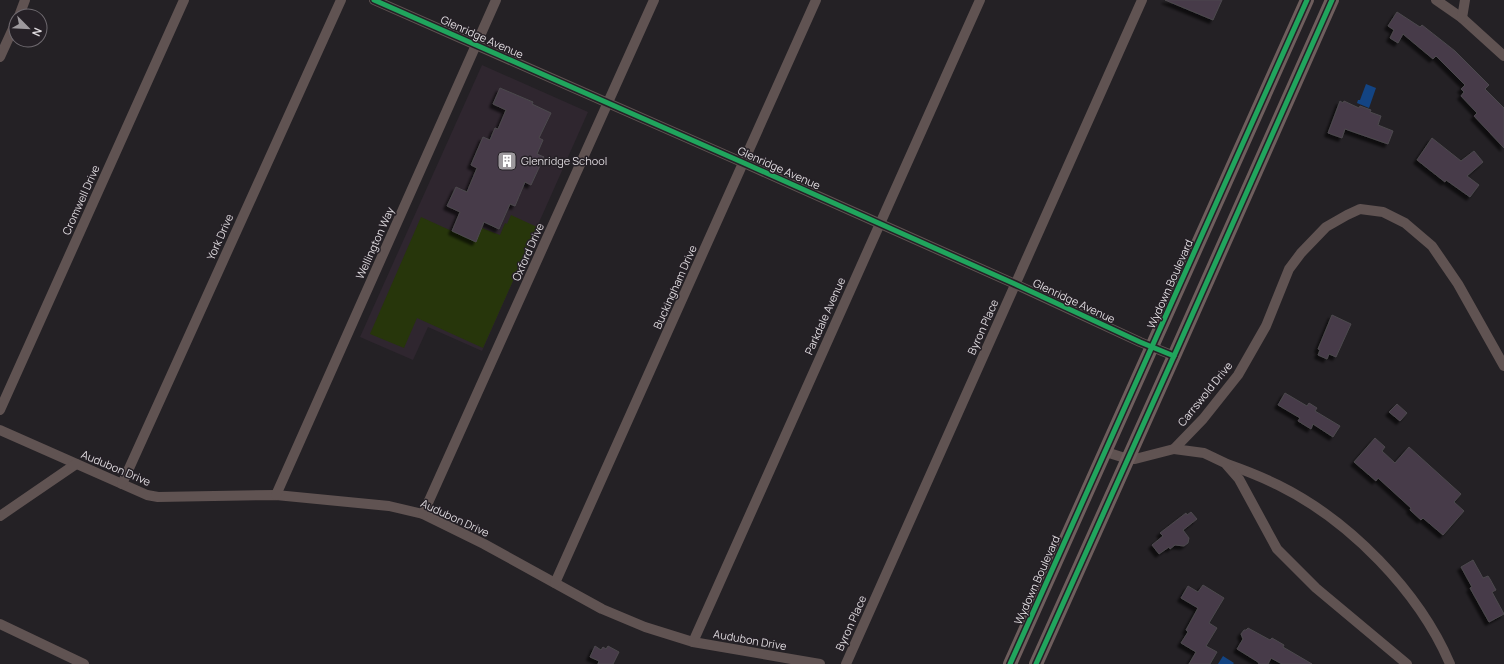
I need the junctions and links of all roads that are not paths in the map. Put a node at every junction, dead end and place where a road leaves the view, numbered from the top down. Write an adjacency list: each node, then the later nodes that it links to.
1 (184, 0): 25 (street, Cromwell Drive)
2 (341, 0): 32 (street, York Drive)
3 (374, 0): 15 (street, Glenridge Avenue)
4 (496, 0): 15 (street, Wellington Way)
5 (654, 0): 18 (street, Oxford Drive)
6 (816, 0): 19 (street, Buckingham Drive)
7 (980, 0): 20 (street, Parkdale Avenue)
8 (1142, 0): 21 (street, Byron Place)
9 (1307, 0): 22 (street, Wydown Boulevard)
10 (1332, 0): 23 (street)
11 (1436, 0): 13 (street)
12 (1464, 0): 13 (street)
13 (1462, 18): 16 (street)
14 (8, 40): 17 (street)
15 (476, 45): 18 (street, Glenridge Avenue); 33 (street, Wellington Way)
16 (1504, 56)
17 (0, 57)
18 (608, 104): 19 (street, Glenridge Avenue); 34 (street, Oxford Drive)
19 (744, 163): 20 (street, Glenridge Avenue); 36 (street, Buckingham Drive)
20 (879, 224): 21 (street, Glenridge Avenue); 38 (street, Parkdale Avenue)
21 (1015, 284): 22 (street, Glenridge Avenue); 41 (street, Byron Place)
22 (1152, 348): 23 (street, Glenridge Avenue); 28 (street, Wydown Boulevard)
23 (1174, 356): 29 (street)
24 (1504, 366): 27 (street, Carrswold Drive)
25 (0, 410)
26 (0, 430): 31 (street, Audubon Drive)
27 (1174, 449): 29 (street); 30 (street)
28 (1106, 452): 29 (street); 42 (street, Wydown Boulevard)
29 (1128, 459): 43 (street)
30 (1225, 463): 44 (street); 45 (street)
31 (76, 464): 32 (street, Audubon Drive); 35 (street)
32 (122, 484): 33 (street, Audubon Drive)
33 (276, 495): 34 (street, Audubon Drive)
34 (423, 514): 36 (street, Audubon Drive)
35 (0, 516)
36 (555, 584): 38 (street, Audubon Drive)
37 (0, 624): 39 (street)
38 (693, 642): 40 (street, Audubon Drive)
39 (84, 664)
40 (820, 664)
41 (846, 664)
42 (1010, 664)
43 (1036, 664)
44 (1407, 664)
45 (1450, 664)

